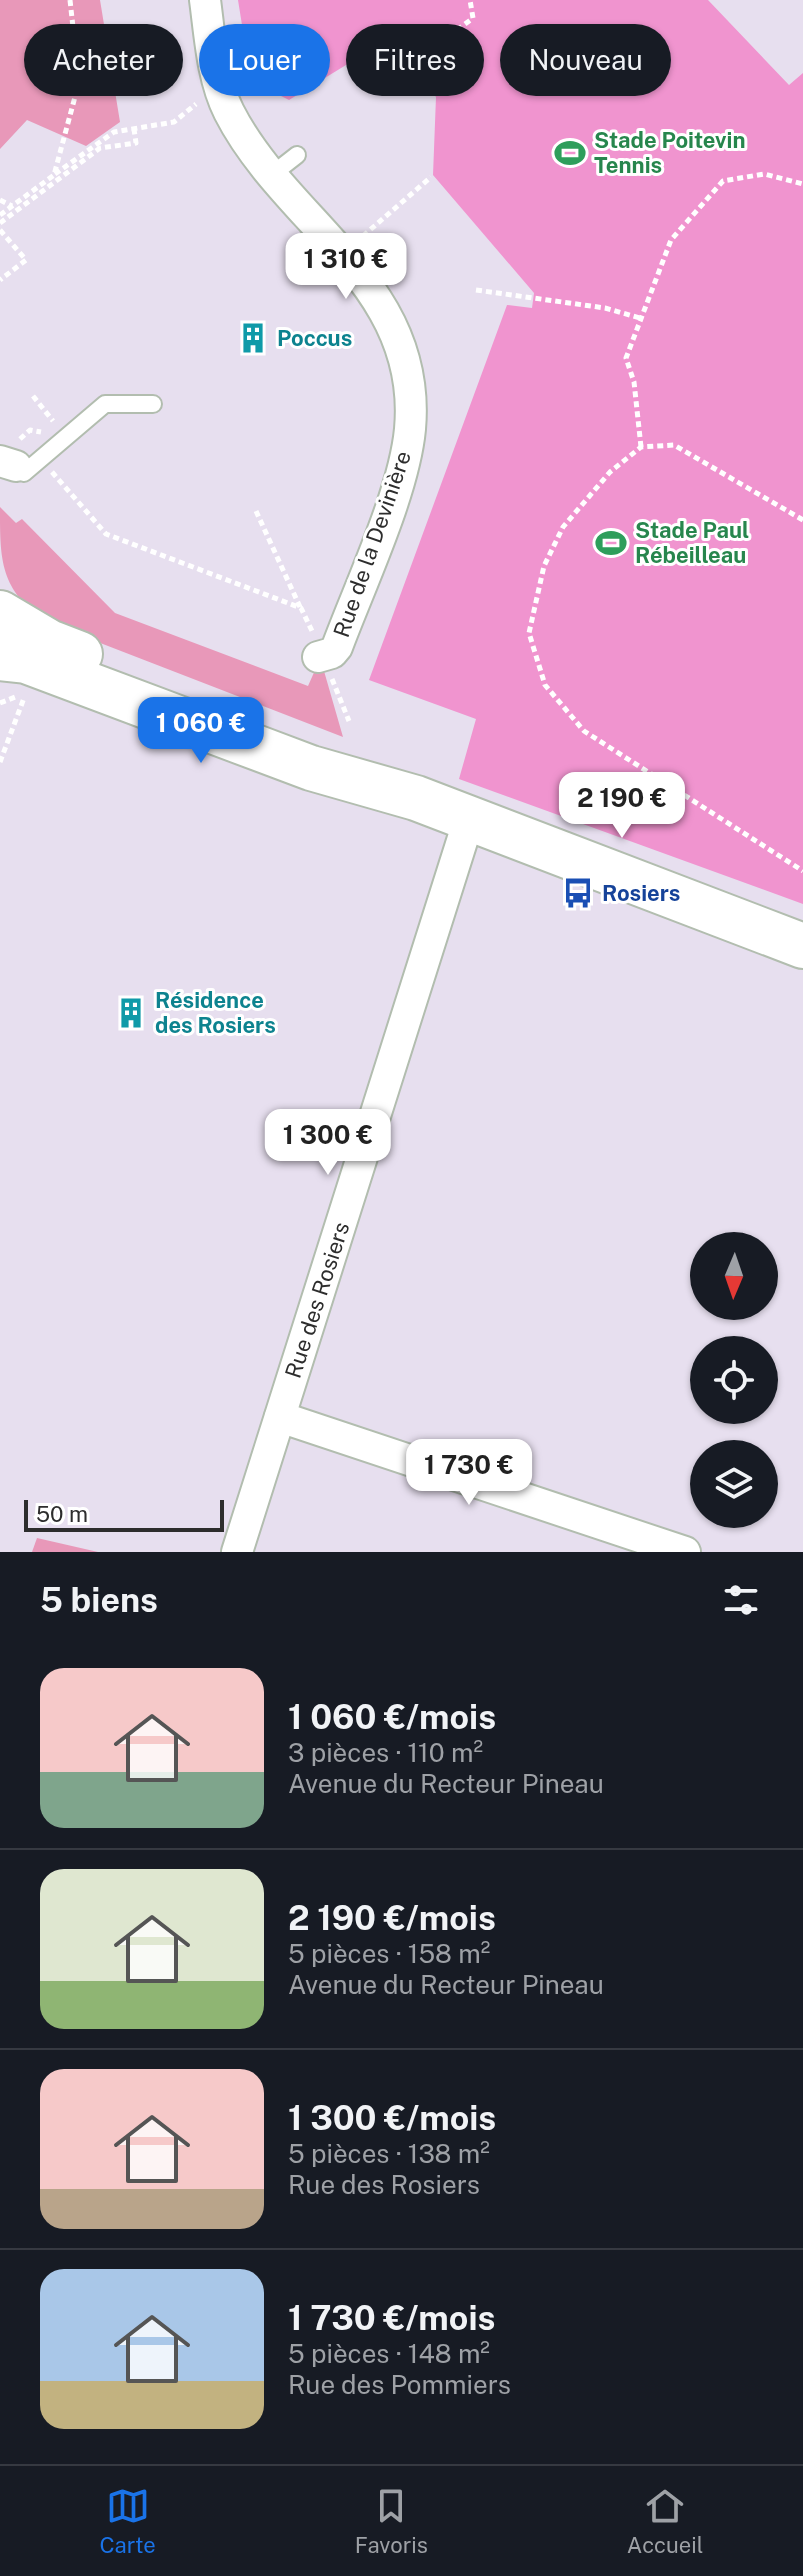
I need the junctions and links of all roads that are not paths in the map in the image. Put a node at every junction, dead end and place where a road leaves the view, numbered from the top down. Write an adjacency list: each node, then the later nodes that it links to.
1 (205, 0): 5 (street, Rue de la Devinière)
2 (153, 404): 3 (lane)
3 (23, 469)
4 (0, 613): 7 (main road)
5 (320, 657)
6 (0, 658): 7 (main road)
7 (416, 798): 8 (main road)
8 (469, 819): 9 (main road); 10 (street, Rue des Rosiers)
9 (803, 946)
10 (280, 1417): 11 (street, Rue des Rosiers); 12 (street)
11 (237, 1552)
12 (685, 1552)

